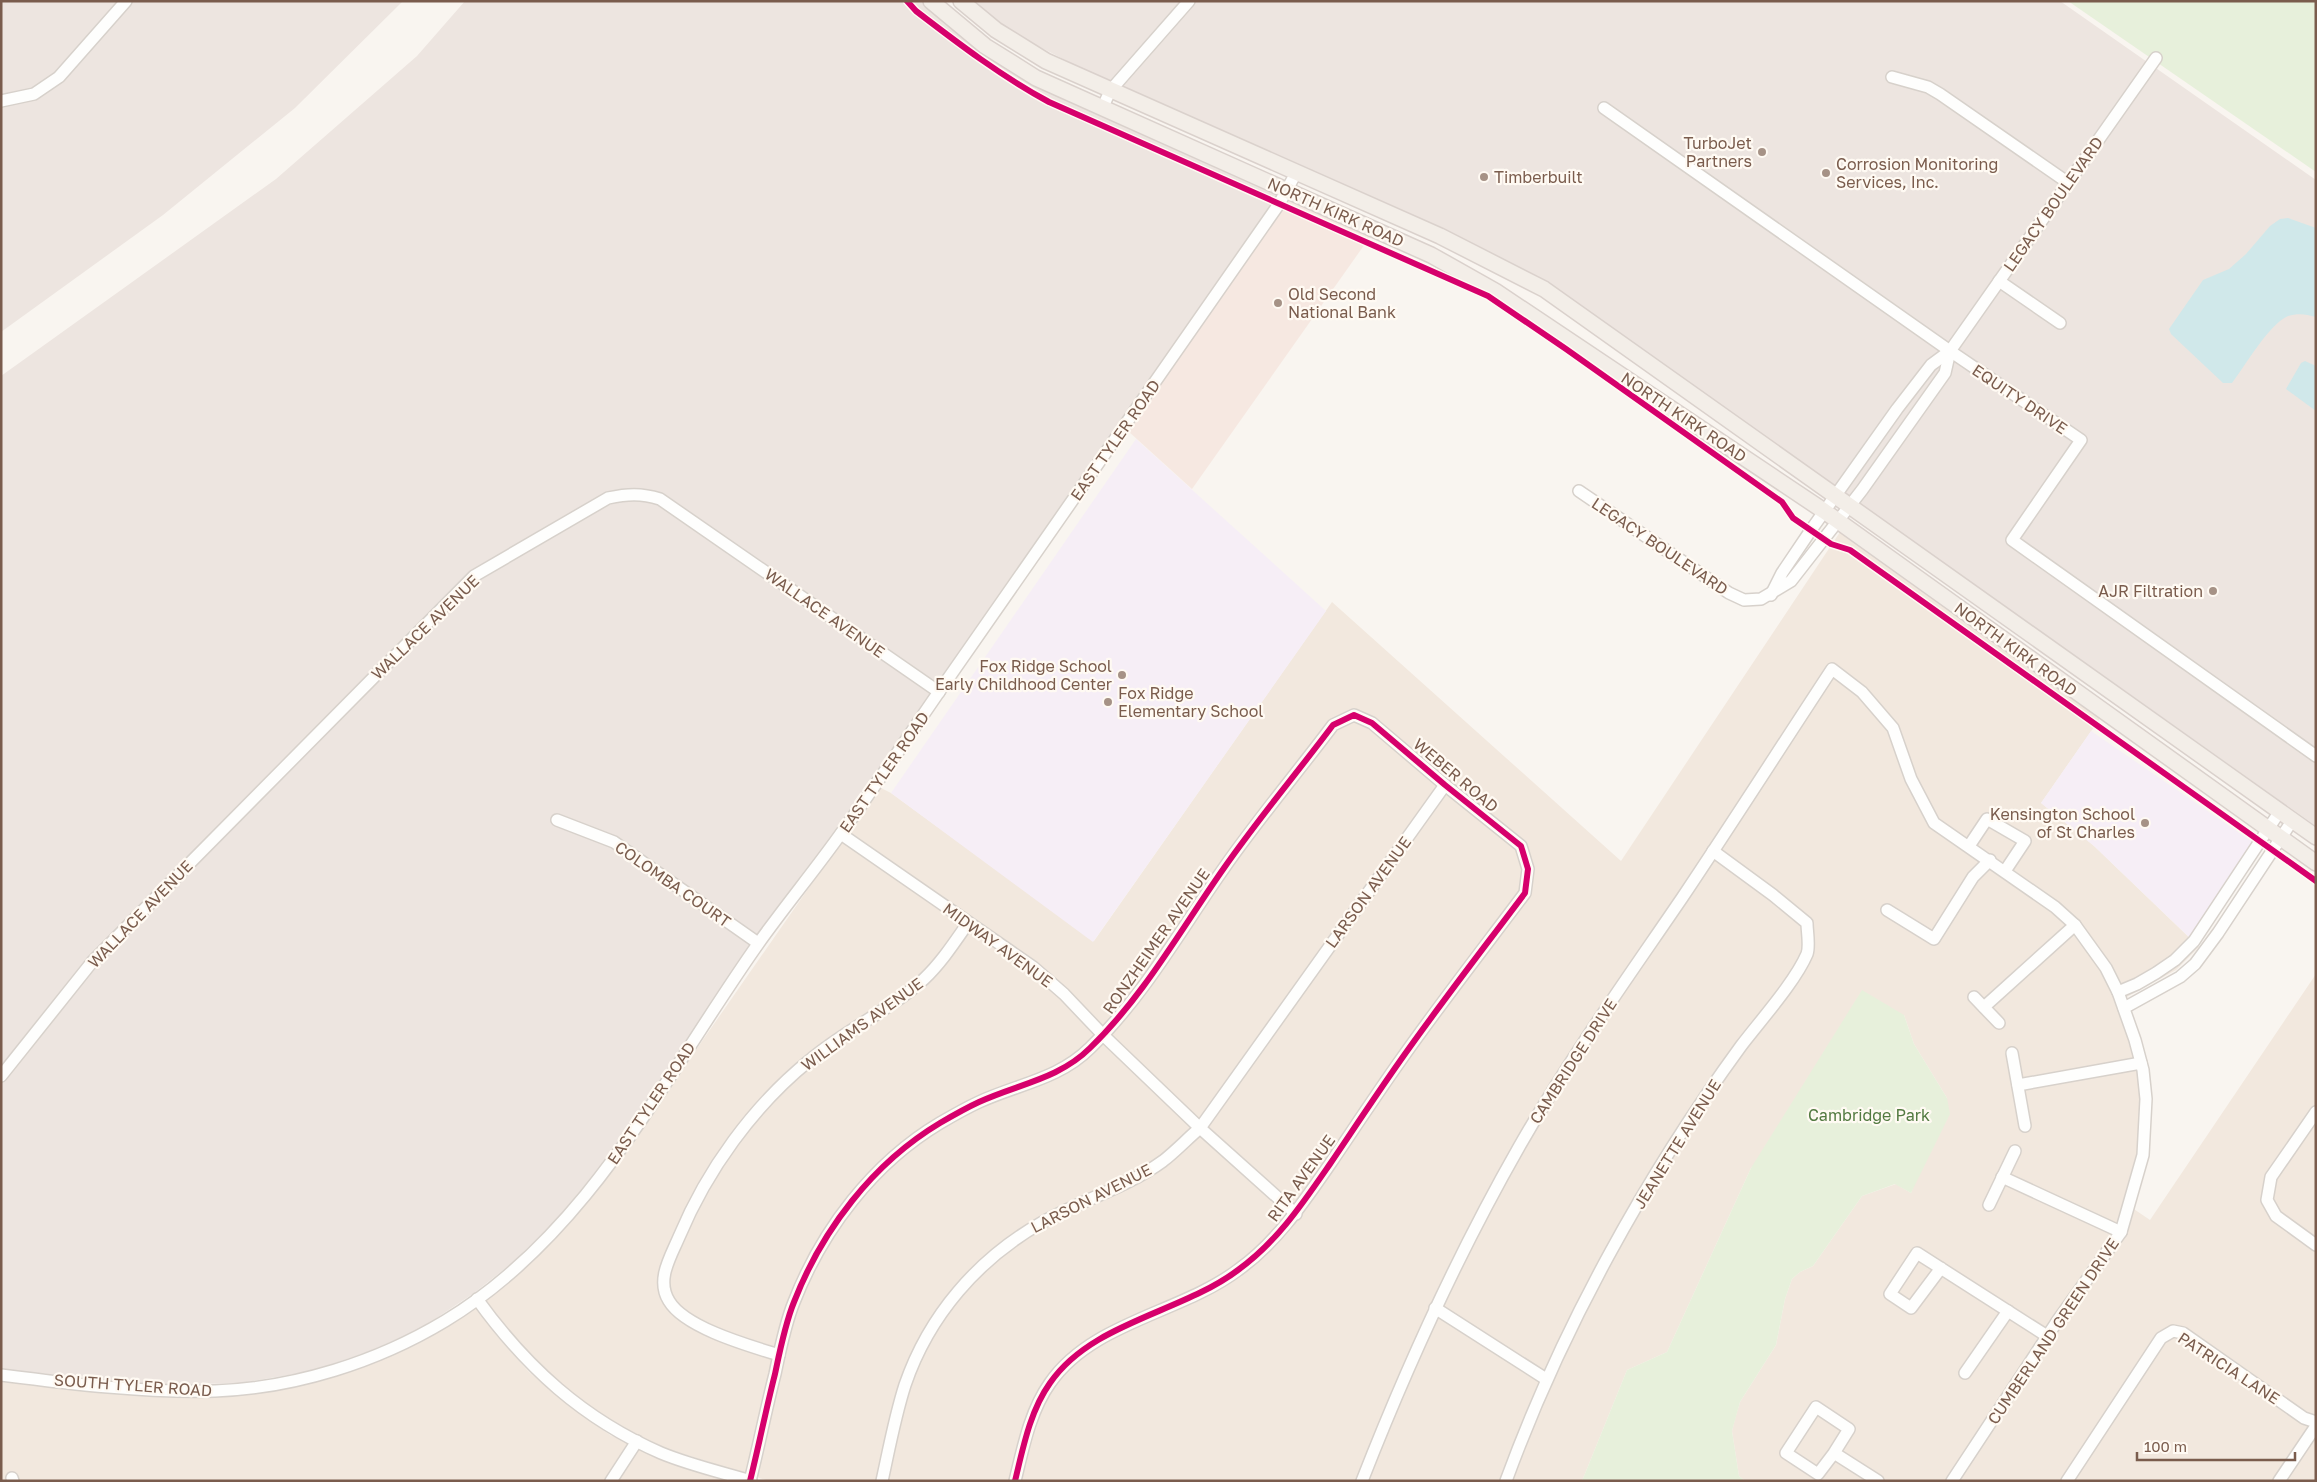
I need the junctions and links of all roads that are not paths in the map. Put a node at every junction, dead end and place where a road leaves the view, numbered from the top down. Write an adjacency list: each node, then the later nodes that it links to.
1 (126, 1): 8 (street)
2 (931, 1): 10 (main road, NORTH KIRK ROAD)
3 (961, 1): 7 (main road, NORTH KIRK ROAD)
4 (1190, 1): 7 (street)
5 (2156, 58): 12 (street, LEGACY BOULEVARD)
6 (1892, 77): 12 (street)
7 (1110, 90): 10 (street); 11 (main road, NORTH KIRK ROAD)
8 (1, 101)
9 (1604, 108): 16 (street, EQUITY DRIVE)
10 (1102, 109): 13 (main road, NORTH KIRK ROAD)
11 (1296, 173): 13 (street, EAST TYLER ROAD); 18 (main road, NORTH KIRK ROAD)
12 (2067, 182): 14 (street, LEGACY BOULEVARD)
13 (1287, 191): 20 (main road, NORTH KIRK ROAD); 24 (street, EAST TYLER ROAD)
14 (1999, 281): 15 (street); 16 (street, LEGACY BOULEVARD)
15 (2060, 323)
16 (1950, 351): 18 (street, LEGACY BOULEVARD); 19 (street, LEGACY BOULEVARD); 26 (street, EQUITY DRIVE)
17 (1579, 491): 22 (street, LEGACY BOULEVARD)
18 (1835, 496): 19 (main road, NORTH KIRK ROAD); 20 (street, LEGACY BOULEVARD)
19 (1849, 506): 21 (street, LEGACY BOULEVARD); 28 (main road, NORTH KIRK ROAD)
20 (1824, 511): 21 (main road, NORTH KIRK ROAD); 22 (street, LEGACY BOULEVARD)
21 (1837, 521): 22 (street, LEGACY BOULEVARD); 31 (main road, NORTH KIRK ROAD)
22 (1771, 595)
23 (1832, 668): 34 (street, CUMBERLAND GREEN DRIVE); 35 (street, CAMBRIDGE DRIVE)
24 (939, 692): 32 (street, EAST TYLER ROAD); 52 (street, WALLACE AVENUE)
25 (1347, 718): 27 (street, WEBER ROAD); 49 (street, RONZHEIMER AVENUE)
26 (2316, 756)
27 (1444, 785): 39 (street, WEBER ROAD); 56 (street, LARSON AVENUE)
28 (2280, 811): 30 (main road, NORTH KIRK ROAD); 31 (street)
29 (558, 820): 43 (street, COLOMBA COURT)
30 (2292, 821): 31 (street); 33 (main road, NORTH KIRK ROAD)
31 (2274, 833): 37 (main road, NORTH KIRK ROAD); 44 (street); 47 (street)
32 (841, 834): 41 (street, MIDWAY AVENUE); 43 (street, EAST TYLER ROAD)
33 (2316, 837)
34 (1969, 846): 36 (street, CUMBERLAND GREEN DRIVE); 38 (street)
35 (1713, 851): 65 (street, CAMBRIDGE DRIVE); 71 (street, JEANETTE AVENUE)
36 (1990, 860): 38 (street, CUMBERLAND GREEN DRIVE); 40 (street)
37 (2316, 863)
38 (2005, 871): 42 (street, CUMBERLAND GREEN DRIVE)
39 (1527, 876): 60 (street, RITA AVENUE)
40 (1887, 910)
41 (968, 923): 49 (street, MIDWAY AVENUE); 68 (street, WILLIAMS AVENUE)
42 (2075, 925): 44 (street, CUMBERLAND GREEN DRIVE); 46 (street)
43 (758, 943): 64 (street, EAST TYLER ROAD)
44 (2118, 992): 47 (street, CUMBERLAND GREEN DRIVE)
45 (1974, 997): 46 (street)
46 (1984, 1007): 48 (street)
47 (2124, 1008): 51 (street, CUMBERLAND GREEN DRIVE)
48 (1999, 1023)
49 (1103, 1036): 56 (street, MIDWAY AVENUE); 68 (street, RONZHEIMER AVENUE)
50 (2012, 1053): 53 (street)
51 (2141, 1063): 53 (street); 61 (street, CUMBERLAND GREEN DRIVE)
52 (1, 1076)
53 (2018, 1085): 55 (street)
54 (2316, 1112): 62 (street)
55 (2025, 1126)
56 (1200, 1128): 60 (street, MIDWAY AVENUE); 78 (street, LARSON AVENUE)
57 (2015, 1151): 58 (street)
58 (2002, 1177): 59 (street); 61 (street)
59 (1989, 1205)
60 (1296, 1214): 79 (street, RITA AVENUE)
61 (2121, 1232): 67 (street, CUMBERLAND GREEN DRIVE)
62 (2316, 1245)
63 (1941, 1268): 63 (street); 66 (street)
64 (478, 1299): 70 (street, SOUTH TYLER ROAD); 74 (street)
65 (1435, 1308): 71 (street); 80 (street, CAMBRIDGE DRIVE)
66 (2008, 1311): 67 (street); 69 (street)
67 (2047, 1336): 83 (street, CUMBERLAND GREEN DRIVE)
68 (779, 1355): 77 (street, RONZHEIMER AVENUE)
69 (1965, 1373)
70 (1, 1375)
71 (1546, 1379): 81 (street, JEANETTE AVENUE)
72 (2316, 1422): 84 (street, PATRICIA LANE)
73 (2316, 1426): 85 (street)
74 (637, 1441): 76 (street); 77 (street)
75 (1834, 1453): 75 (street); 82 (street)
76 (611, 1481)
77 (751, 1481)
78 (882, 1481)
79 (1015, 1481)
80 (1362, 1481)
81 (1506, 1481)
82 (1878, 1481)
83 (1952, 1481)
84 (2067, 1481)
85 (2279, 1481)

